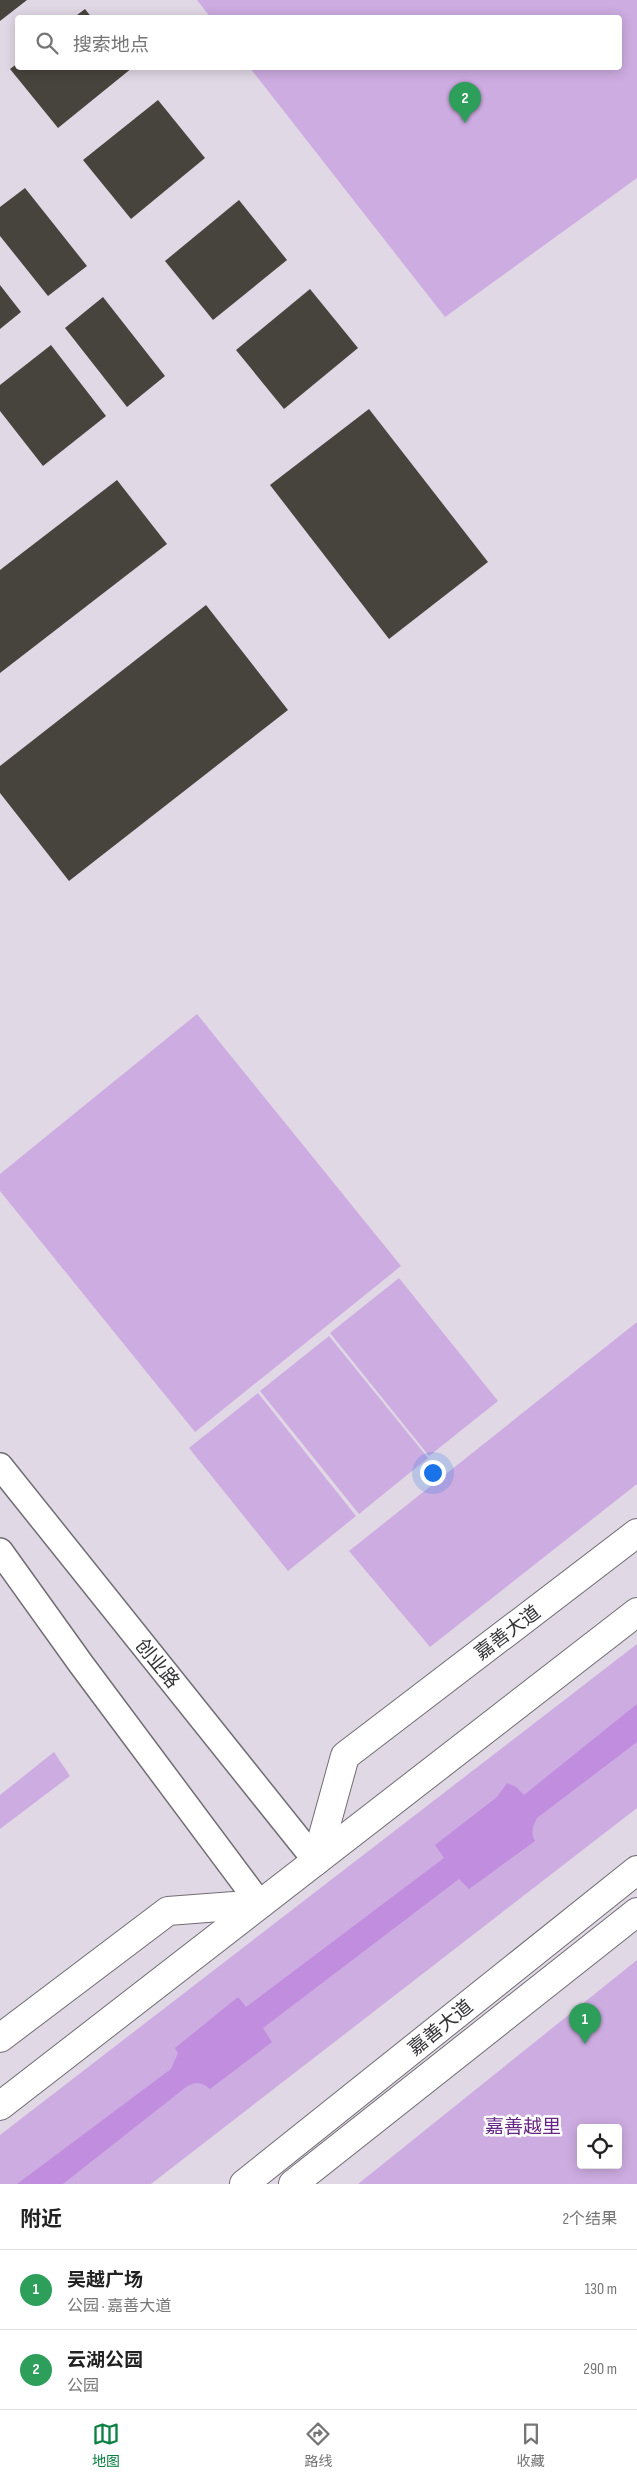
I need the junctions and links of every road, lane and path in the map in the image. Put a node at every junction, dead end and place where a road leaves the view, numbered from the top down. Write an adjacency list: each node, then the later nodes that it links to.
1 (0, 1466): 5 (street, 创业路)
2 (637, 1533): 5 (main road, 嘉善大道)
3 (0, 1551): 7 (street)
4 (637, 1612): 5 (main road)
5 (316, 1861): 7 (main road)
6 (637, 1870): 11 (main road, 嘉善大道)
7 (260, 1904): 9 (main road); 10 (main road)
8 (637, 1912): 12 (main road, 嘉善大道)
9 (0, 2038)
10 (0, 2106)
11 (244, 2184)
12 (293, 2184)

